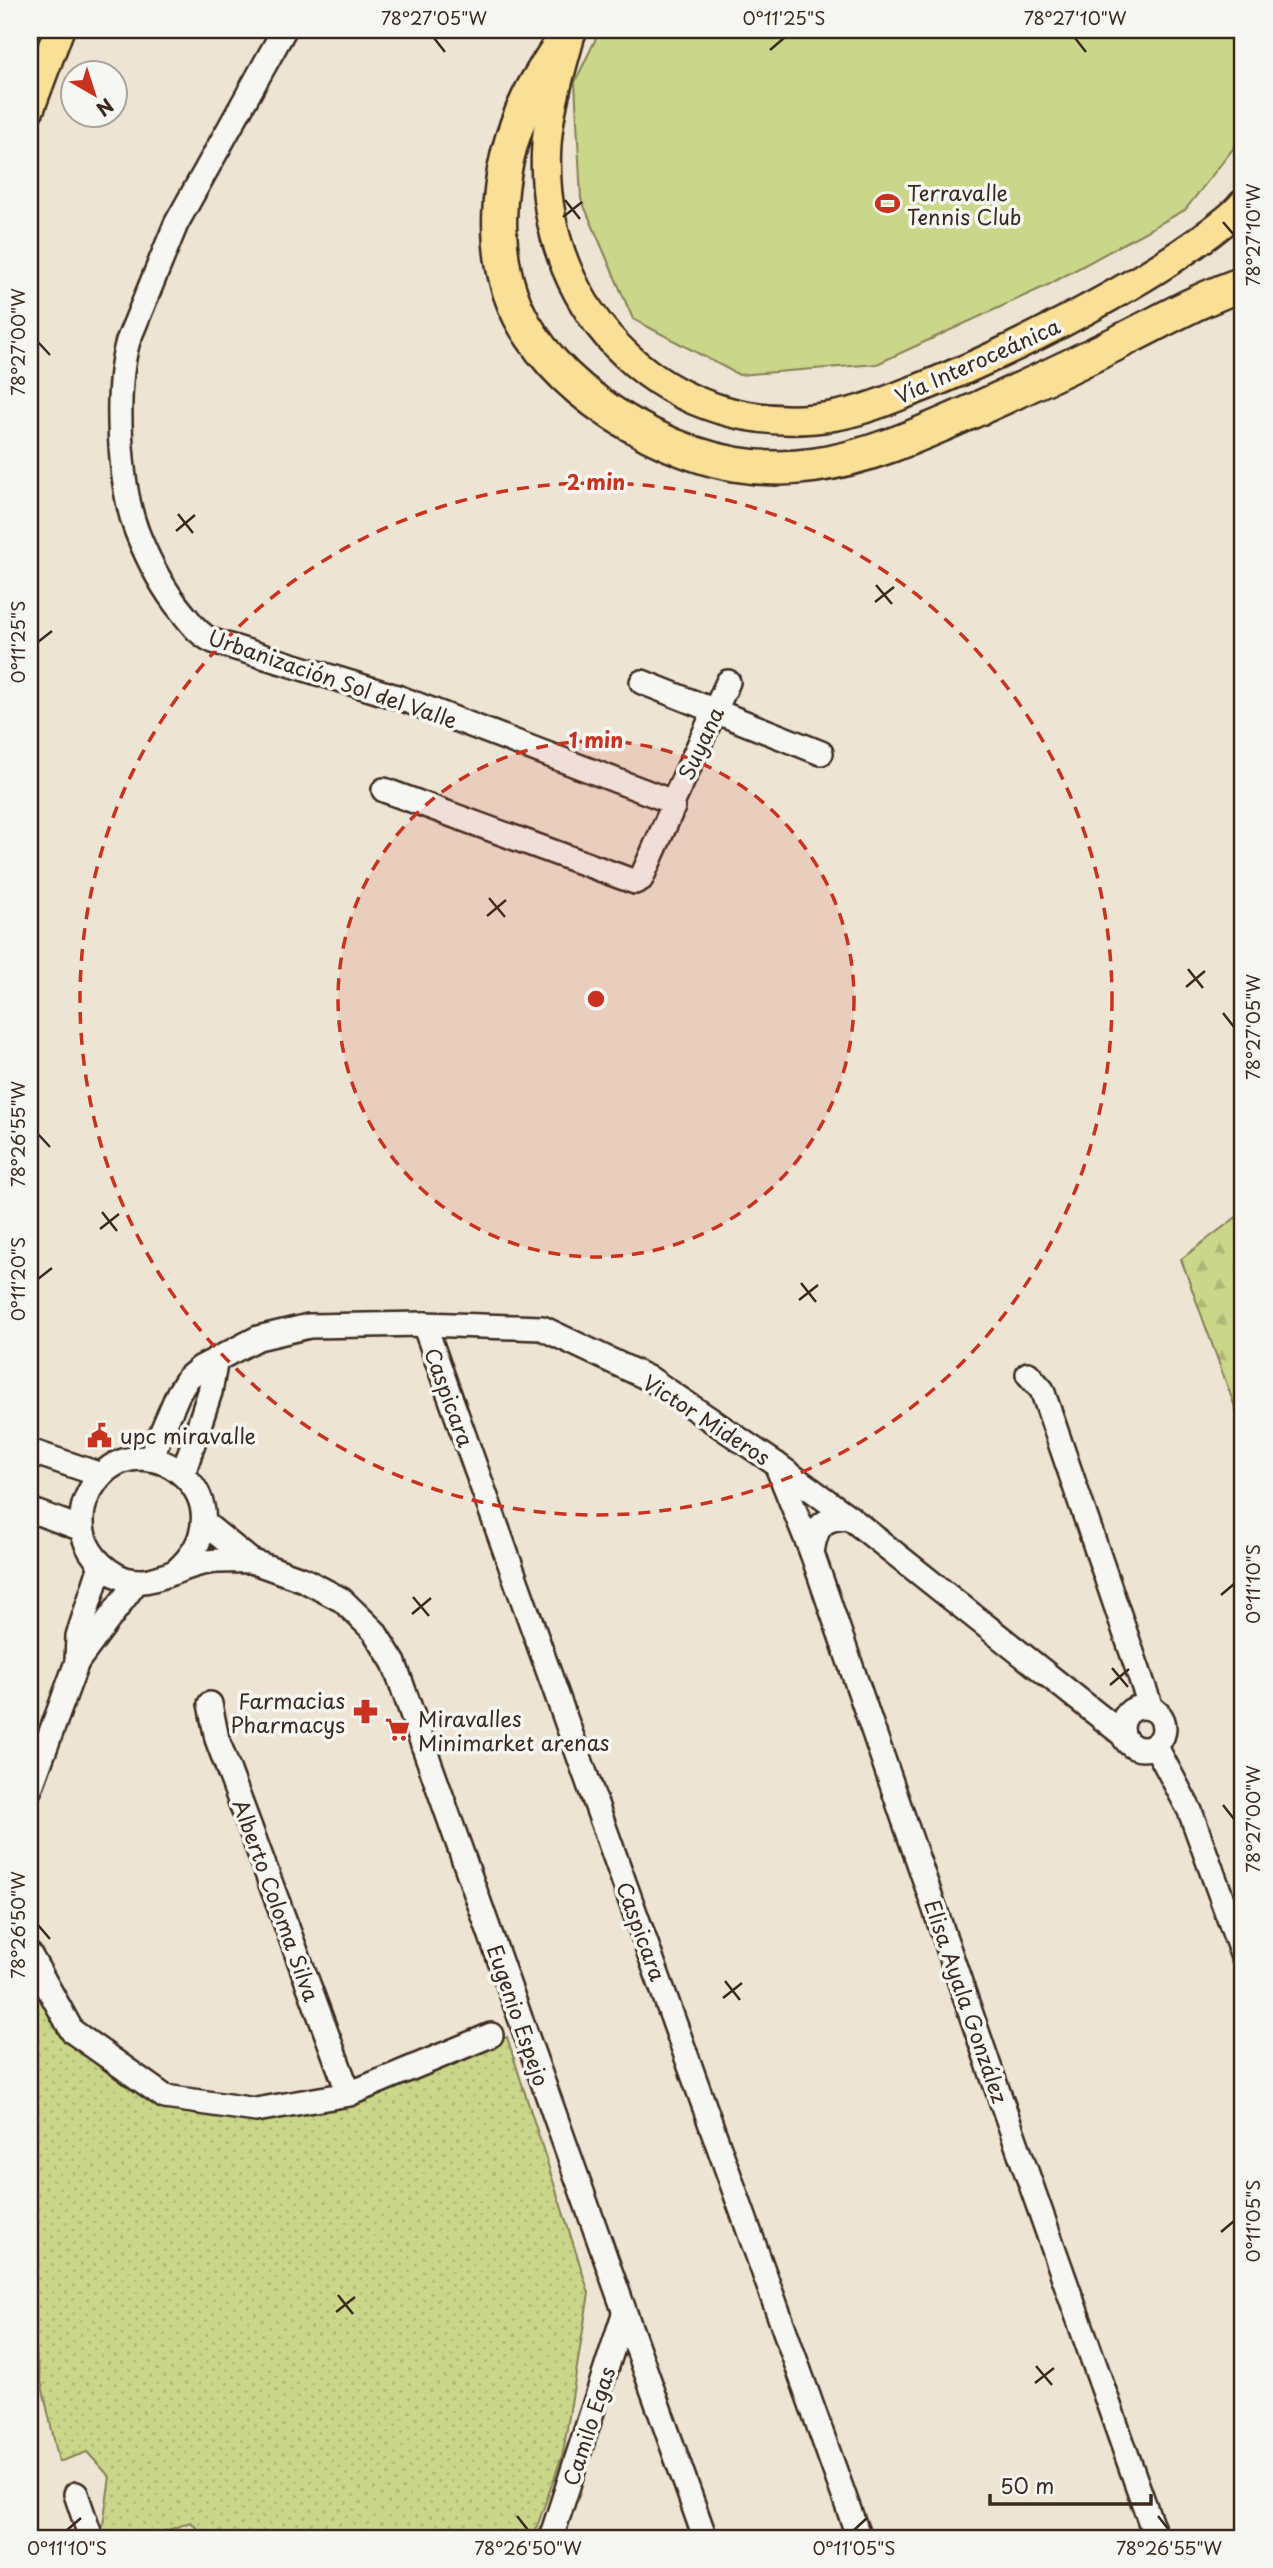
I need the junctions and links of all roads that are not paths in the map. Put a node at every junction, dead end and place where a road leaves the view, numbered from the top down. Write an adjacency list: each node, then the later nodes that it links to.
1 (60, 30): 4 (main road)
2 (284, 30): 12 (street, Urbanización Sol del Valle)
3 (571, 30): 5 (main road, Vía Interoceánica); 6 (highway)
4 (30, 108)
5 (1243, 204)
6 (1243, 284)
7 (642, 682): 9 (street)
8 (728, 682): 9 (street, Suyana)
9 (715, 710): 10 (street); 12 (street, Suyana)
10 (821, 753)
11 (384, 790): 12 (street)
12 (672, 804)
13 (424, 1324): 14 (street, Victor Mideros); 18 (street, Victor Mideros); 45 (street, Caspicara)
14 (216, 1359): 17 (street, Victor Mideros); 19 (street)
15 (1028, 1374): 32 (street)
16 (30, 1451): 20 (street)
17 (150, 1459): 19 (street); 20 (street)
18 (776, 1464): 22 (street, Victor Mideros); 25 (street, Elisa Ayala González)
19 (183, 1474): 23 (street)
20 (102, 1475): 24 (street)
21 (30, 1510): 24 (street)
22 (849, 1517): 25 (street); 33 (street, Victor Mideros)
23 (204, 1523): 26 (street, Eugenio Espejo); 28 (street)
24 (82, 1529): 27 (street)
25 (812, 1553): 46 (street, Elisa Ayala González)
26 (251, 1561): 28 (street, Eugenio Espejo); 40 (street, Eugenio Espejo)
27 (101, 1565): 29 (street); 30 (street)
28 (176, 1572): 29 (street)
29 (137, 1581): 30 (street)
30 (76, 1662): 35 (street)
31 (210, 1704): 39 (street, Alberto Coloma Silva)
32 (1152, 1707): 33 (street); 34 (street)
33 (1122, 1734): 34 (street, Victor Mideros)
34 (1155, 1745): 37 (street)
35 (30, 1789)
36 (30, 1955): 39 (street)
37 (1243, 1957)
38 (491, 2035): 39 (street)
39 (349, 2094)
40 (624, 2314): 43 (street, Camilo Egas); 44 (street, Eugenio Espejo)
41 (76, 2494): 42 (street)
42 (91, 2538)
43 (551, 2538)
44 (705, 2538)
45 (859, 2538)
46 (1156, 2538)

